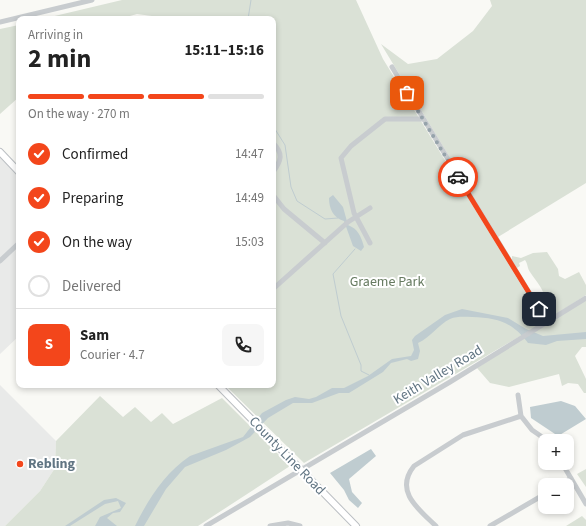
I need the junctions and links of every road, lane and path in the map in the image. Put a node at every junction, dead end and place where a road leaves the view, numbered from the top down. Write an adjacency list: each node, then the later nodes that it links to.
1 (92, 0): 2 (street)
2 (25, 16)
3 (16, 18): 4 (street)
4 (0, 22)
5 (392, 67): 6 (street)
6 (423, 119): 13 (street); 20 (street)
7 (276, 146): 9 (street)
8 (0, 152): 10 (main road)
9 (276, 167)
10 (16, 169)
11 (276, 199): 14 (street)
12 (370, 208): 13 (street)
13 (357, 217): 14 (street); 15 (street)
14 (325, 243): 18 (street)
15 (370, 243)
16 (16, 246): 17 (street)
17 (0, 261)
18 (276, 286)
19 (586, 298): 20 (street, Keith Valley Road)
20 (547, 322): 25 (street, Keith Valley Road)
21 (221, 388): 25 (main road, County Line Road)
22 (518, 395): 23 (street)
23 (521, 416): 24 (street); 35 (street)
24 (538, 434)
25 (301, 470): 31 (street, Keith Valley Road); 34 (main road, County Line Road)
26 (566, 470): 27 (street)
27 (571, 478)
28 (574, 483): 30 (street)
29 (538, 498): 36 (street)
30 (586, 504)
31 (206, 526)
32 (270, 526): 33 (street)
33 (300, 526)
34 (356, 526)
35 (435, 526)
36 (490, 526)

